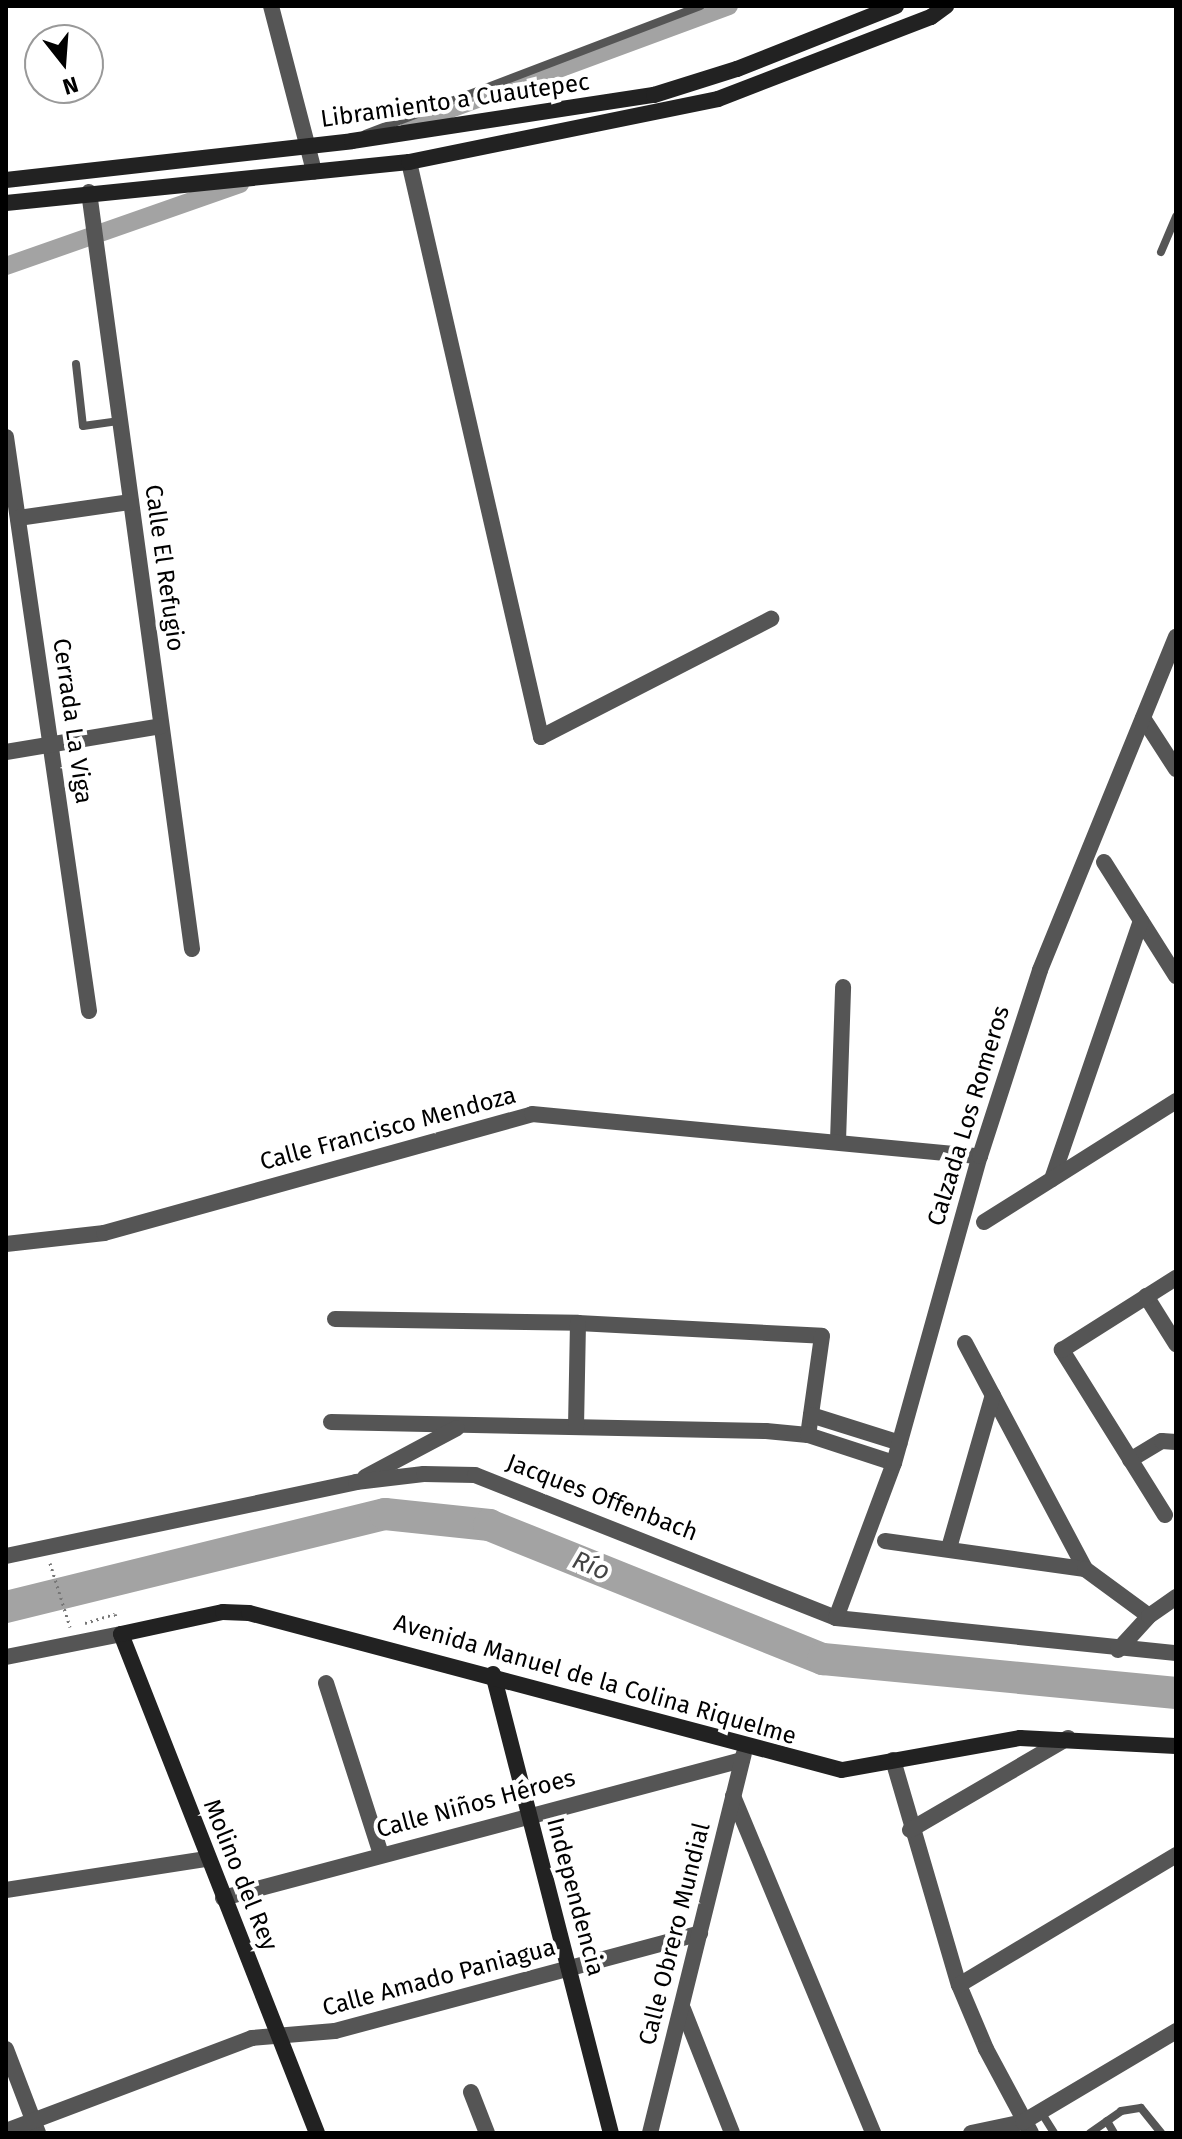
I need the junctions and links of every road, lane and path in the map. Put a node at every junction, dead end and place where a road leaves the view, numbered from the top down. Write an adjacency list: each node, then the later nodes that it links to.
1 (271, 6): 6 (street)
2 (700, 6): 5 (lane)
3 (896, 6): 5 (street, Libramiento a Cuautepec)
4 (946, 6): 7 (street, Libramiento a Cuautepec)
5 (352, 141): 6 (street, Libramiento a Cuautepec)
6 (308, 146): 8 (street); 9 (street, Libramiento a Cuautepec)
7 (409, 162): 8 (street, Libramiento a Cuautepec); 19 (street)
8 (314, 171): 10 (street, Libramiento a Cuautepec)
9 (6, 180)
10 (89, 192): 11 (street, Libramiento a Cuautepec); 15 (street, Calle El Refugio)
11 (6, 203)
12 (1176, 216): 13 (lane)
13 (1161, 252)
14 (76, 364): 15 (lane)
15 (120, 421): 17 (street, Calle El Refugio)
16 (6, 437): 18 (street, Cerrada La Viga)
17 (131, 502): 18 (street); 22 (street, Calle El Refugio)
18 (18, 518): 23 (street, Cerrada La Viga)
19 (771, 619)
20 (1176, 637): 21 (street, Calzada Los Romeros)
21 (1143, 718): 25 (street); 34 (street, Calzada Los Romeros)
22 (161, 726): 23 (street); 28 (street, Calle El Refugio)
23 (52, 744): 24 (street); 31 (street, Cerrada La Viga)
24 (6, 752)
25 (1176, 769)
26 (1104, 862): 27 (street)
27 (1141, 921): 29 (street); 35 (street)
28 (192, 949)
29 (1176, 976)
30 (843, 987): 33 (street)
31 (89, 1011)
32 (1176, 1101): 35 (street)
33 (838, 1141): 34 (street, Calle Francisco Mendoza); 37 (street, Calle Francisco Mendoza)
34 (980, 1156): 51 (street, Calzada Los Romeros)
35 (1052, 1179): 36 (street)
36 (984, 1222)
37 (6, 1244)
38 (1176, 1278): 39 (street)
39 (1146, 1296): 43 (street); 52 (street)
40 (335, 1319): 41 (street)
41 (578, 1323): 45 (street); 47 (street)
42 (965, 1343): 44 (street)
43 (1176, 1344)
44 (993, 1395): 57 (street); 60 (street)
45 (811, 1415): 49 (street); 51 (street)
46 (331, 1422): 48 (street)
47 (576, 1427): 48 (street); 49 (street)
48 (459, 1428): 54 (street)
49 (808, 1435): 53 (street)
50 (1176, 1442): 52 (street)
51 (900, 1443): 53 (street, Calzada Los Romeros)
52 (1130, 1460): 55 (street)
53 (894, 1463): 63 (street, Calzada Los Romeros)
54 (356, 1482): 58 (street, Jacques Offenbach); 63 (street, Jacques Offenbach)
55 (1165, 1515)
56 (885, 1541): 57 (street)
57 (949, 1548): 60 (street)
58 (7, 1552)
59 (50, 1560): 64 (path)
60 (1085, 1569): 62 (street)
61 (1176, 1597): 62 (street)
62 (1149, 1616): 66 (street)
63 (836, 1618): 66 (street, Jacques Offenbach)
64 (69, 1627)
65 (121, 1634): 68 (street, Avenida Manuel de la Colina Riquelme); 69 (street, Avenida Manuel de la Colina Riquelme); 80 (street, Molino del Rey)
66 (1118, 1650): 67 (street, Jacques Offenbach)
67 (1176, 1653)
68 (6, 1657)
69 (493, 1674): 73 (street, Avenida Manuel de la Colina Riquelme); 76 (street, Independencia)
70 (326, 1683): 78 (street)
71 (1069, 1737): 72 (street, Avenida Manuel de la Colina Riquelme); 74 (street, Avenida Manuel de la Colina Riquelme); 77 (street)
72 (1176, 1746)
73 (744, 1753): 74 (street, Avenida Manuel de la Colina Riquelme); 75 (street, Calle Obrero Mundial); 76 (street, Calle Niños Héroes)
74 (893, 1760): 77 (street)
75 (733, 1796): 83 (street, Calle Obrero Mundial); 101 (street)
76 (528, 1814): 78 (street, Calle Niños Héroes); 84 (street, Independencia)
77 (910, 1830): 85 (street)
78 (381, 1854): 82 (street, Calle Niños Héroes)
79 (1176, 1855): 85 (street)
80 (207, 1859): 81 (street); 82 (street, Molino del Rey)
81 (6, 1890)
82 (223, 1898): 88 (street, Molino del Rey)
83 (700, 1933): 84 (street, Calle Amado Paniagua); 86 (street, Calle Obrero Mundial)
84 (569, 1969): 88 (street, Calle Amado Paniagua); 98 (street, Independencia)
85 (959, 1985): 94 (street)
86 (683, 2009): 99 (street, Calle Obrero Mundial); 100 (street)
87 (1176, 2031): 91 (street)
88 (280, 2038): 93 (street, Calle Amado Paniagua); 96 (street, Molino del Rey)
89 (6, 2049): 93 (street)
90 (471, 2092): 97 (street)
91 (1041, 2111): 94 (street); 103 (lane)
92 (1107, 2121): 104 (lane); 105 (lane); 106 (lane)
93 (36, 2127): 95 (street, Calle Amado Paniagua)
94 (1027, 2127): 102 (street)
95 (6, 2131)
96 (317, 2133)
97 (487, 2133)
98 (611, 2133)
99 (650, 2133)
100 (732, 2133)
101 (873, 2133)
102 (971, 2133)
103 (1054, 2133)
104 (1090, 2133)
105 (1114, 2133)
106 (1161, 2133)

